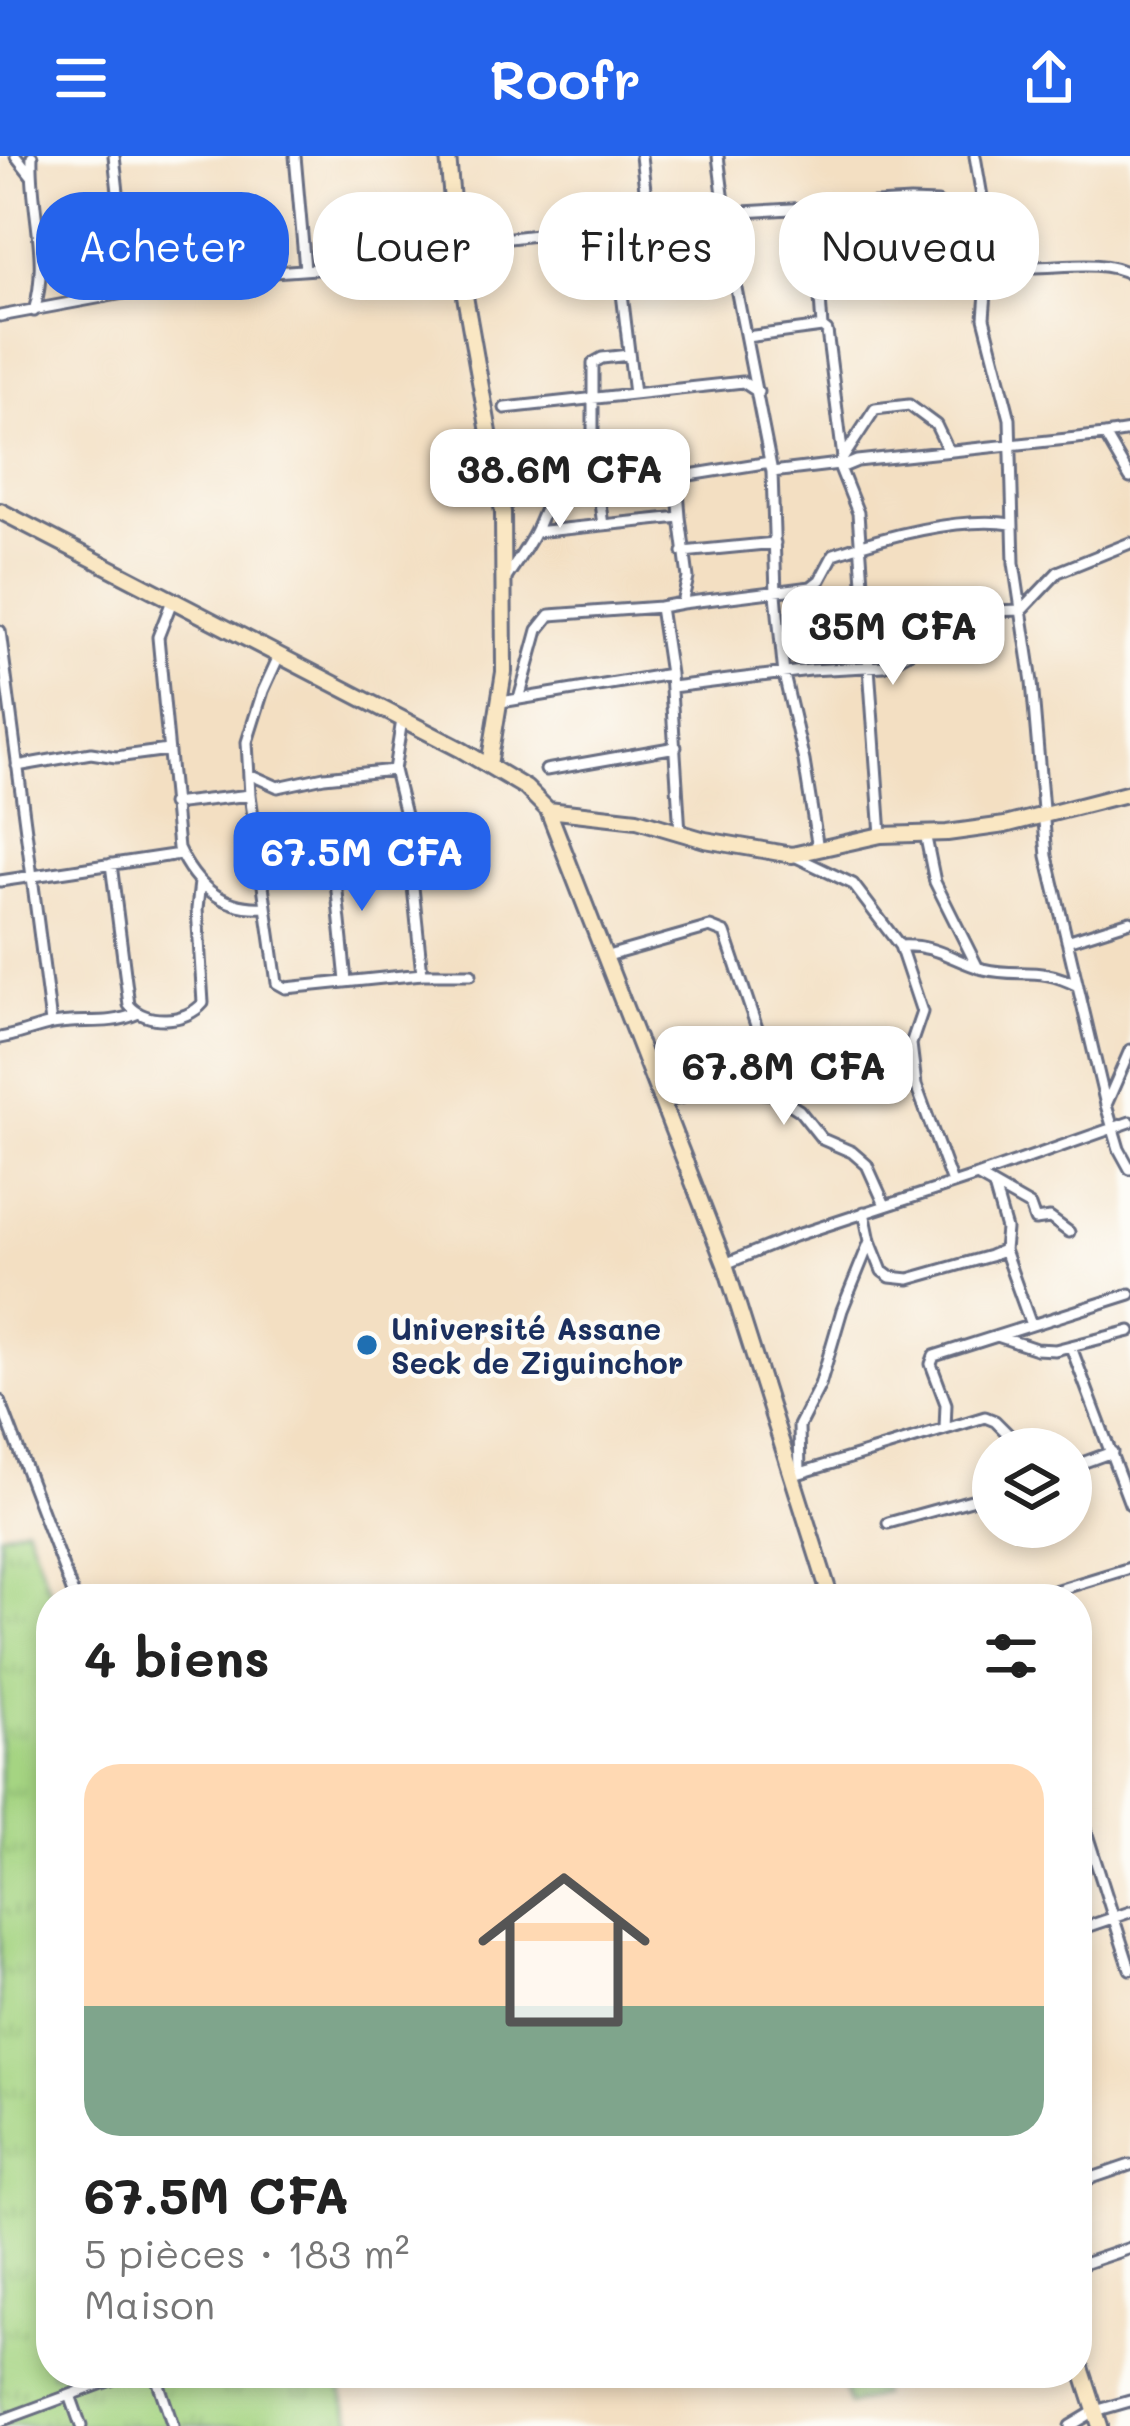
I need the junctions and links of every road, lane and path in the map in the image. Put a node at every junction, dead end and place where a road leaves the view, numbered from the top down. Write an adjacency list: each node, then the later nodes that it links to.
1 (16, 156): 9 (street)
2 (32, 156): 9 (street)
3 (114, 156): 10 (street)
4 (295, 156): 16 (street)
5 (448, 156): 11 (street)
6 (641, 156): 12 (street)
7 (718, 156): 13 (street)
8 (975, 156): 14 (street)
9 (31, 175): 26 (street)
10 (118, 192)
11 (451, 192)
12 (645, 192)
13 (722, 192)
14 (983, 192)
15 (1039, 267): 19 (street)
16 (305, 269): 17 (street); 18 (street)
17 (313, 269)
18 (289, 270)
19 (1130, 274)
20 (86, 300): 26 (street)
21 (466, 300): 54 (street)
22 (623, 300): 30 (street)
23 (740, 300): 29 (street)
24 (822, 300): 28 (street)
25 (984, 300): 37 (street)
26 (34, 311): 27 (street)
27 (0, 316)
28 (822, 327): 29 (street); 40 (street)
29 (746, 337): 31 (street)
30 (629, 355): 32 (street); 33 (street)
31 (758, 392): 32 (street); 41 (street)
32 (634, 394): 33 (street)
33 (591, 399): 34 (street); 39 (street)
34 (505, 408)
35 (1130, 431): 36 (street)
36 (1105, 435): 37 (street); 43 (street)
37 (1011, 442): 38 (street); 47 (street)
38 (948, 450): 40 (street); 52 (street)
39 (593, 453): 44 (street); 49 (street)
40 (843, 458): 41 (street)
41 (771, 467): 42 (street); 50 (street)
42 (677, 477): 44 (street); 46 (street)
43 (1130, 478)
44 (597, 481): 48 (street)
45 (0, 512): 56 (street)
46 (680, 517): 48 (street); 53 (street)
47 (1012, 524): 52 (street); 59 (street)
48 (603, 525): 49 (street)
49 (535, 532): 54 (street)
50 (775, 543): 53 (street); 55 (street)
51 (1130, 543): 59 (street)
52 (858, 545): 55 (street); 62 (street)
53 (683, 552): 57 (street)
54 (502, 585): 67 (street)
55 (776, 594): 57 (street); 64 (street)
56 (172, 601): 61 (street); 74 (street)
57 (682, 603): 58 (street)
58 (660, 607): 63 (street); 66 (street)
59 (1022, 610): 62 (street); 84 (street)
60 (0, 636): 68 (street)
61 (279, 656): 70 (street); 79 (street)
62 (869, 669): 64 (street); 87 (street)
63 (670, 674): 65 (street); 66 (street)
64 (784, 675): 65 (street); 88 (street)
65 (672, 687): 73 (street)
66 (519, 699): 67 (street)
67 (501, 702): 75 (street)
68 (10, 709): 69 (street); 71 (street)
69 (0, 716)
70 (402, 720): 75 (street); 77 (street)
71 (14, 741): 72 (street); 76 (street)
72 (0, 743)
73 (676, 747): 78 (street); 86 (street)
74 (168, 750): 76 (street); 82 (street)
75 (489, 765): 83 (street)
76 (17, 766): 93 (street)
77 (394, 770): 79 (street); 102 (street)
78 (546, 770)
79 (248, 773): 81 (street)
80 (1130, 794): 84 (street)
81 (250, 795): 82 (street); 91 (street)
82 (172, 804): 89 (street)
83 (548, 810): 86 (street); 100 (street)
84 (1046, 815): 85 (street); 98 (street)
85 (925, 833): 87 (street); 101 (street)
86 (680, 834): 90 (street)
87 (881, 835): 88 (street)
88 (818, 850): 90 (street)
89 (180, 854): 92 (street); 95 (street)
90 (792, 855): 99 (street)
91 (260, 862): 96 (street); 104 (street)
92 (111, 864): 93 (street); 106 (street)
93 (32, 878): 94 (street); 107 (street)
94 (0, 881)
95 (200, 882): 96 (street); 106 (street)
96 (265, 907): 104 (street)
97 (1130, 921): 98 (street)
98 (1067, 941): 105 (street)
99 (899, 946): 101 (street); 117 (street)
100 (604, 957): 110 (street); 111 (street)
101 (978, 968): 105 (street)
102 (422, 974): 103 (street); 104 (street)
103 (471, 974)
104 (346, 981)
105 (1078, 986): 112 (street)
106 (136, 1013): 107 (street)
107 (51, 1024): 108 (street)
108 (0, 1038)
109 (1130, 1050): 112 (street)
110 (779, 1097): 111 (street); 119 (street)
111 (662, 1103): 124 (street)
112 (1106, 1106): 114 (street)
113 (1130, 1122): 114 (street)
114 (1112, 1128): 115 (street); 116 (street)
115 (1130, 1169)
116 (977, 1175): 117 (street); 118 (street)
117 (952, 1183): 119 (street)
118 (994, 1187): 121 (street); 123 (street)
119 (885, 1205): 120 (street)
120 (864, 1212): 122 (street); 124 (street)
121 (1069, 1232)
122 (870, 1240): 123 (street); 135 (street)
123 (1004, 1250): 126 (street)
124 (725, 1264): 135 (street)
125 (1130, 1294): 126 (street)
126 (1031, 1325): 128 (street)
127 (1130, 1331): 129 (street)
128 (997, 1336): 129 (street); 132 (street)
129 (1071, 1347): 133 (street)
130 (0, 1401): 140 (street)
131 (1002, 1428): 132 (street)
132 (945, 1429): 135 (street)
133 (1112, 1452): 134 (street); 137 (street)
134 (1092, 1459)
135 (796, 1475): 141 (street)
136 (972, 1500): 138 (street)
137 (1130, 1504)
138 (888, 1523)
139 (1130, 1568): 142 (street)
140 (69, 1584)
141 (827, 1584)
142 (1077, 1584)
143 (1092, 1851): 145 (street)
144 (1130, 1912): 145 (street)
145 (1113, 1918): 146 (street); 147 (street)
146 (1092, 1925)
147 (1130, 1969)
148 (1130, 2165): 149 (street)
149 (1092, 2178)
150 (1130, 2248): 151 (street)
151 (1092, 2261)
152 (89, 2388): 155 (street)
153 (160, 2388): 160 (street)
154 (1087, 2388): 157 (street)
155 (70, 2395): 158 (street); 159 (street)
156 (1130, 2402): 157 (street)
157 (1097, 2418): 161 (street)
158 (0, 2421)
159 (81, 2426)
160 (173, 2426)
161 (1070, 2426)

